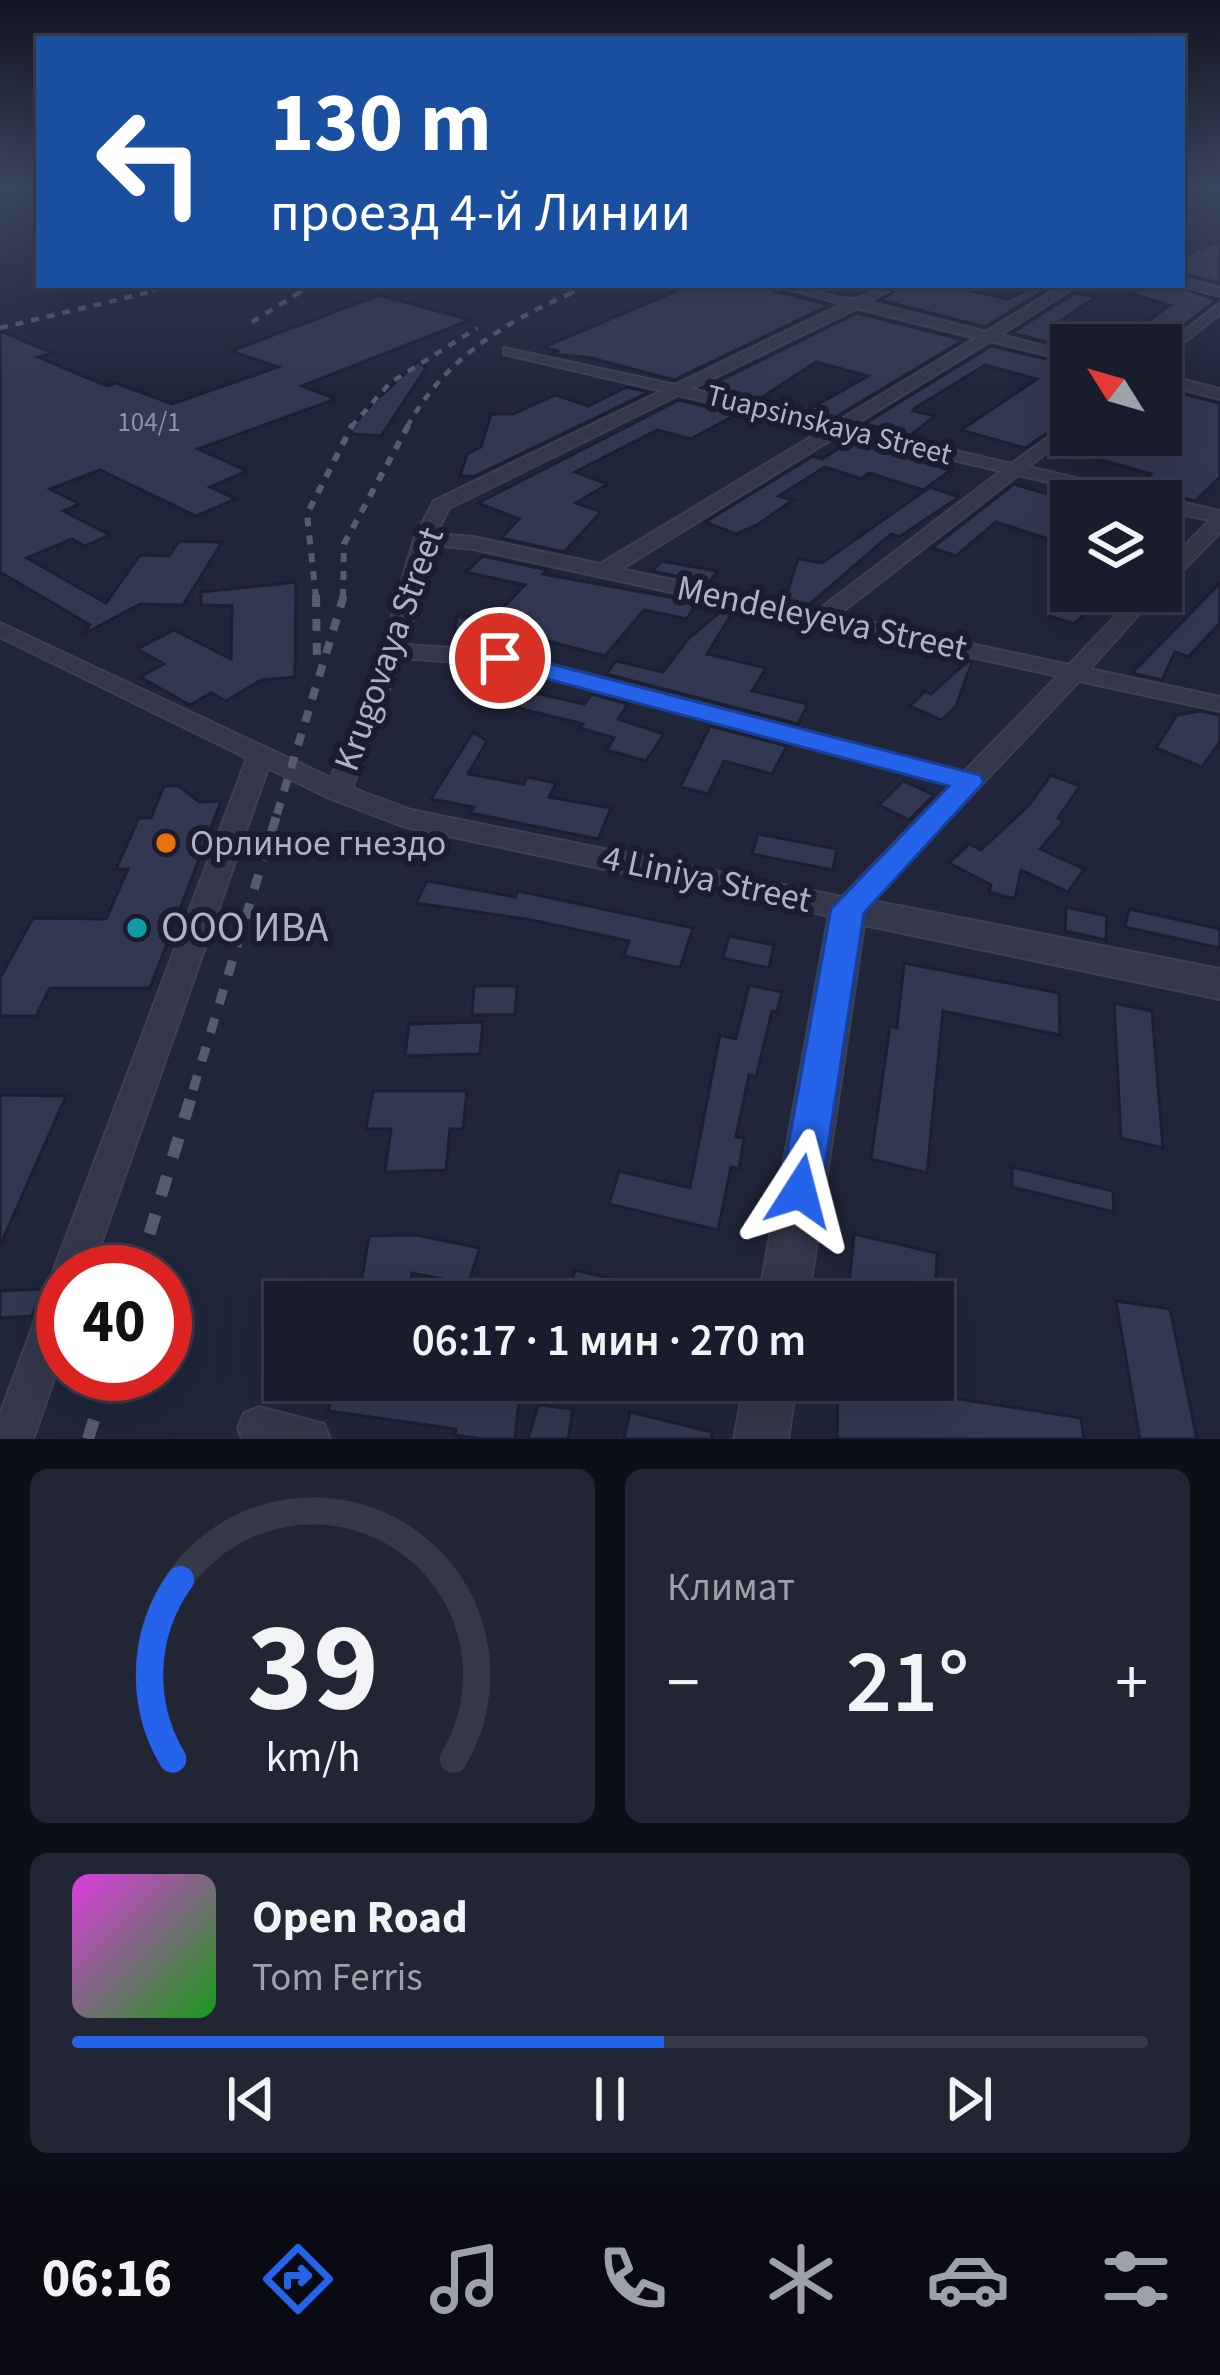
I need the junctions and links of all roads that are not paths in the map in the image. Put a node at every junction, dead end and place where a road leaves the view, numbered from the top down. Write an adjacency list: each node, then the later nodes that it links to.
1 (1185, 283): 5 (street)
2 (795, 288): 6 (street)
3 (887, 288): 6 (street)
4 (1067, 288): 8 (street)
5 (1220, 292)
6 (858, 302): 8 (street); 13 (street)
7 (1220, 307): 9 (street)
8 (991, 337): 11 (street); 15 (street)
9 (1182, 339)
10 (509, 351): 13 (street, Tuapsinskaya Street)
11 (1050, 352)
12 (1182, 384): 14 (street)
13 (681, 389): 15 (street, Tuapsinskaya Street); 21 (street, Krugovaya Street)
14 (1220, 394)
15 (837, 429): 17 (street, Tuapsinskaya Street); 23 (street)
16 (1050, 442): 17 (street)
17 (1013, 470): 18 (street, Tuapsinskaya Street); 25 (street)
18 (1057, 480)
19 (1182, 509): 20 (street)
20 (1220, 519): 22 (street)
21 (424, 539): 23 (street, Mendeleyeva Street); 27 (street, Krugovaya Street)
22 (1182, 560)
23 (605, 570): 25 (street, Mendeleyeva Street)
24 (1132, 612): 28 (street)
25 (819, 620): 28 (street, Mendeleyeva Street)
26 (0, 628): 30 (street, 4 Liniya Street)
27 (393, 651): 31 (street); 32 (street, Krugovaya Street)
28 (1074, 672): 29 (street, Mendeleyeva Street); 31 (street)
29 (1220, 704)
30 (260, 755): 32 (street, 4 Liniya Street); 35 (street)
31 (970, 782): 33 (street)
32 (338, 792): 33 (street, 4 Liniya Street)
33 (848, 909): 34 (street, 4 Liniya Street); 36 (street)
34 (1220, 984)
35 (82, 1245)
36 (786, 1281)
37 (36, 1371): 40 (street)
38 (767, 1401): 42 (street)
39 (259, 1428): 41 (street)
40 (11, 1439)
41 (309, 1439)
42 (761, 1439)

